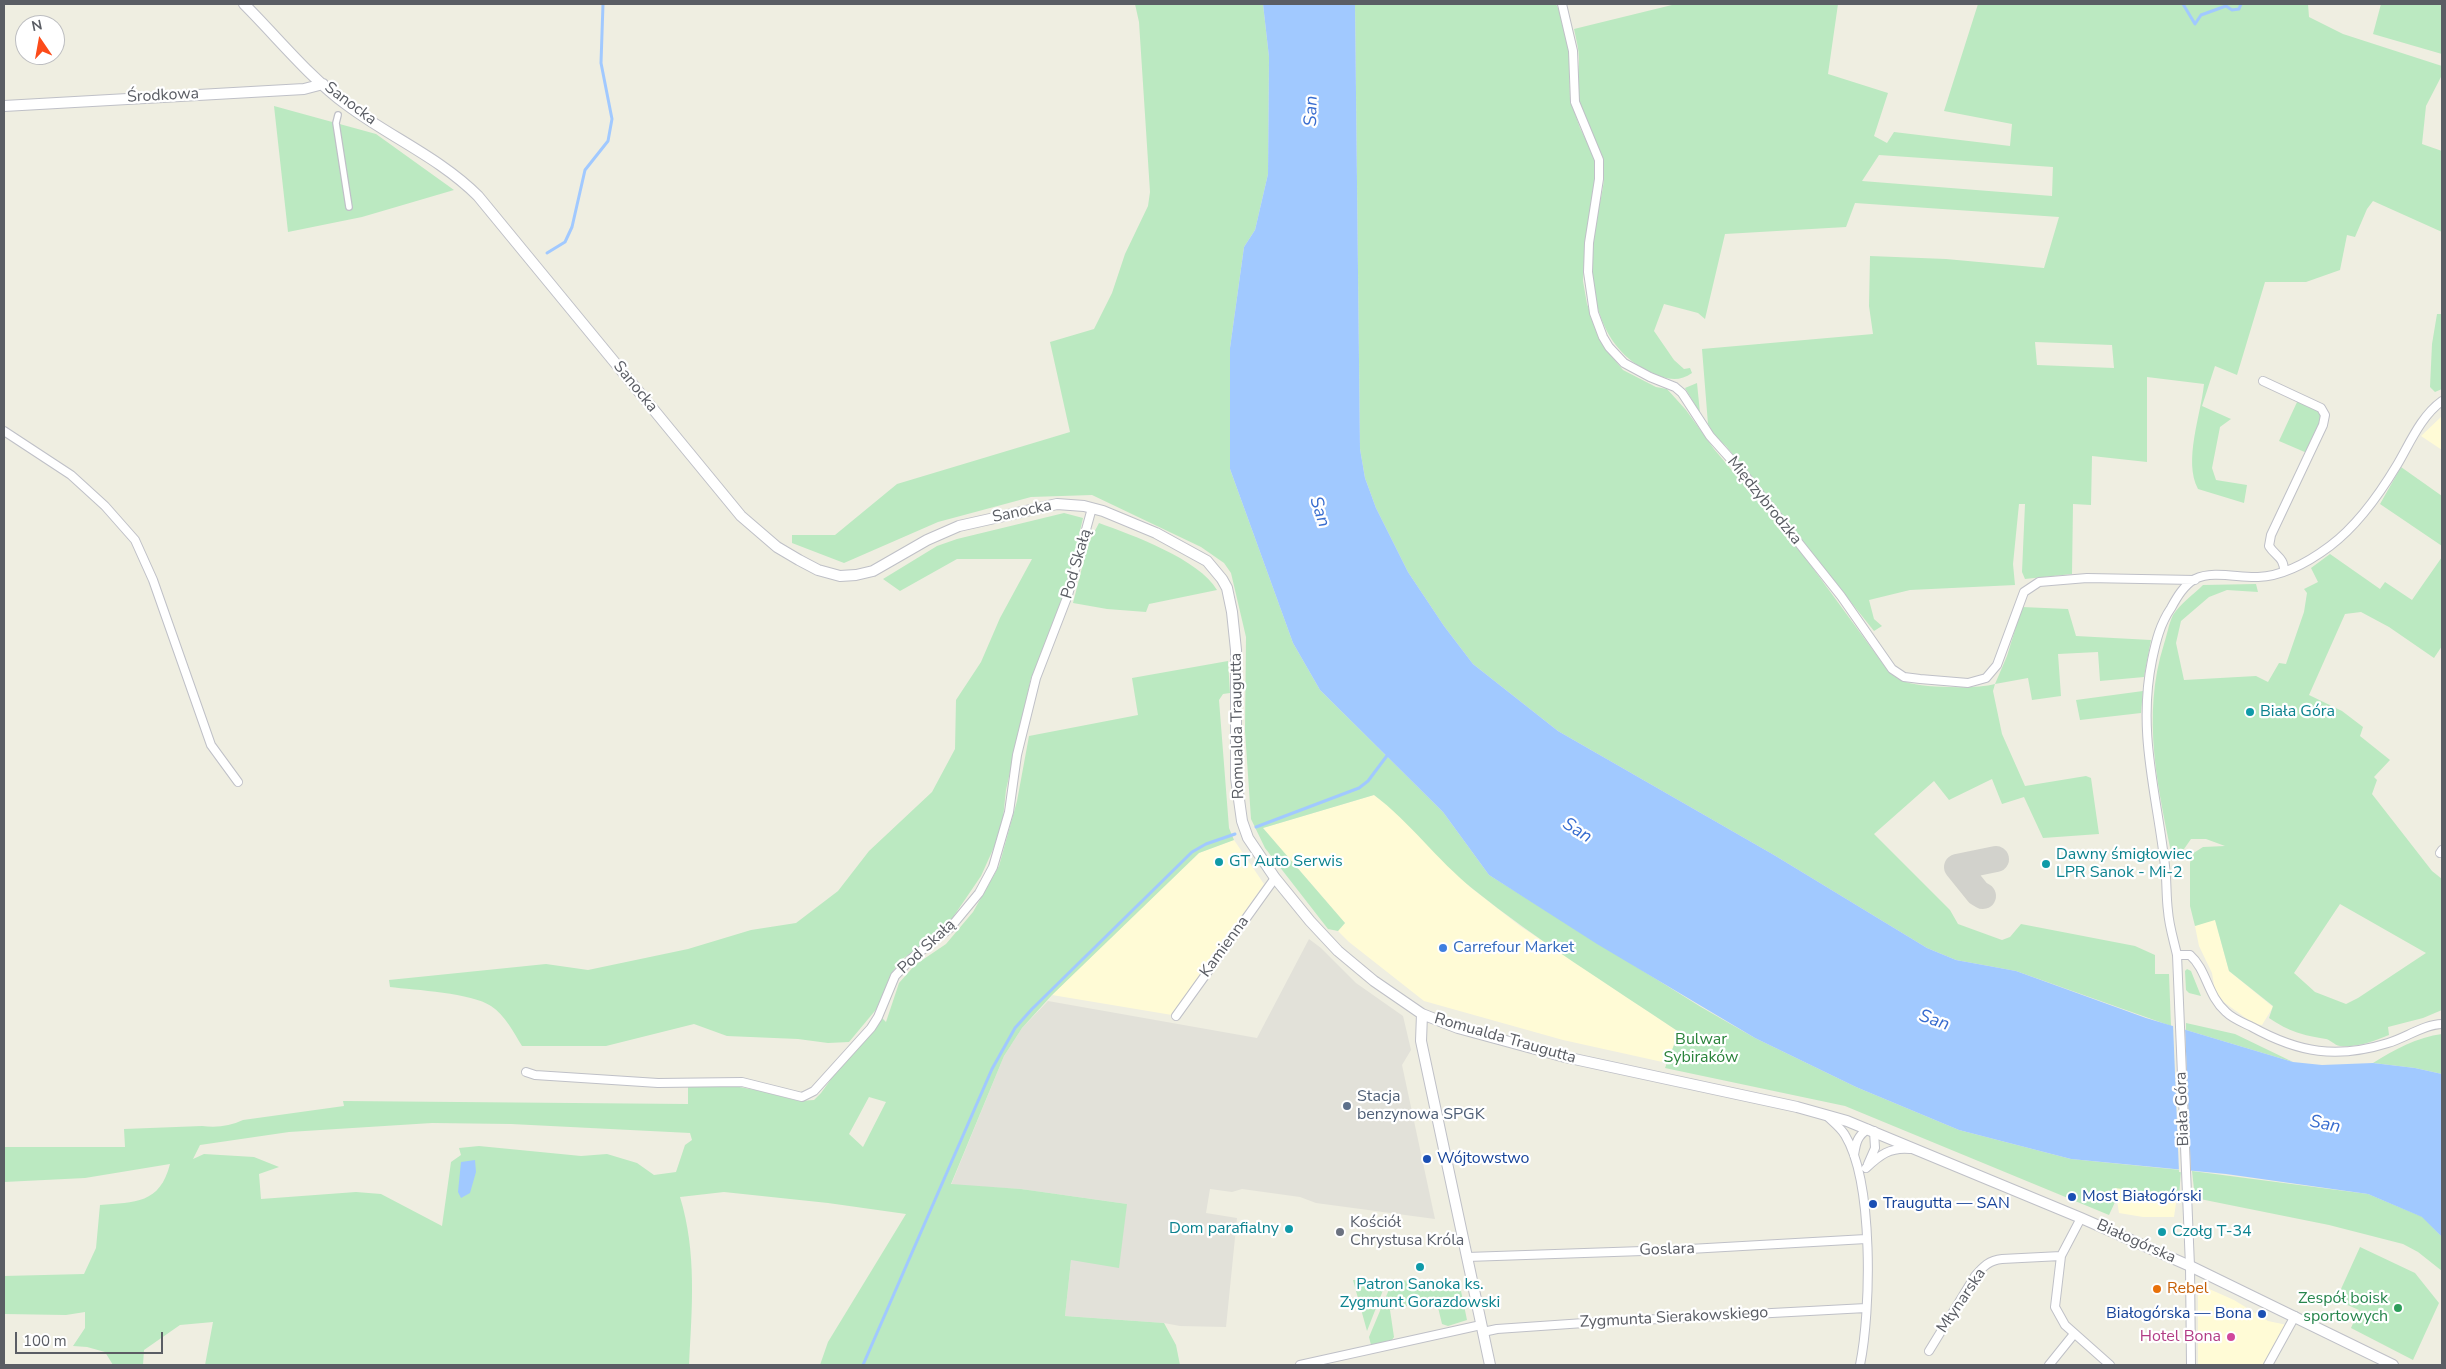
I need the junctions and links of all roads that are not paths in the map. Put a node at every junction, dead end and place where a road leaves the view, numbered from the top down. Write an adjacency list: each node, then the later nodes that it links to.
1 (244, 4): 3 (street, Sanocka)
2 (1562, 4): 12 (street, Międzybrodzka)
3 (323, 84): 4 (street, Środkowa); 10 (street, Sanocka)
4 (4, 106)
5 (338, 115): 6 (street)
6 (349, 207)
7 (2264, 381): 11 (street)
8 (2442, 401): 11 (street)
9 (4, 431): 13 (street)
10 (1092, 508): 14 (street, Romualda Traugutta); 19 (street, Pod Skałą)
11 (2284, 572): 12 (street)
12 (2195, 580): 15 (street, Biała Góra)
13 (238, 782)
14 (1275, 878): 16 (street, Romualda Traugutta); 17 (street, Kamienna)
15 (2177, 955): 18 (street); 30 (street, Biała Góra)
16 (1422, 1014): 20 (street, Romualda Traugutta); 29 (street)
17 (1176, 1016)
18 (2442, 1024)
19 (526, 1072)
20 (1826, 1114): 21 (street, Romualda Traugutta); 23 (street)
21 (1871, 1130): 22 (street, Białogórska); 23 (street); 24 (street)
22 (1920, 1151): 24 (street); 26 (street, Białogórska)
23 (1854, 1155): 25 (street)
24 (1866, 1168): 25 (street)
25 (1861, 1182): 27 (street)
26 (2081, 1218): 28 (street); 30 (street, Białogórska)
27 (1866, 1239): 29 (street, Goslara); 31 (street)
28 (2061, 1256): 34 (street); 35 (street, Młynarska)
29 (1466, 1257): 33 (street)
30 (2190, 1266): 32 (street, Białogórska); 41 (street)
31 (1866, 1308): 33 (street, Zygmunta Sierakowskiego); 38 (street)
32 (2295, 1316): 42 (street); 43 (street, Białogórska)
33 (1482, 1328): 36 (street, Zygmunta Sierakowskiego); 37 (street)
34 (2074, 1334): 39 (street); 40 (street)
35 (1929, 1351)
36 (1300, 1365)
37 (1490, 1365)
38 (1860, 1365)
39 (2049, 1365)
40 (2110, 1365)
41 (2191, 1365)
42 (2268, 1365)
43 (2393, 1365)

